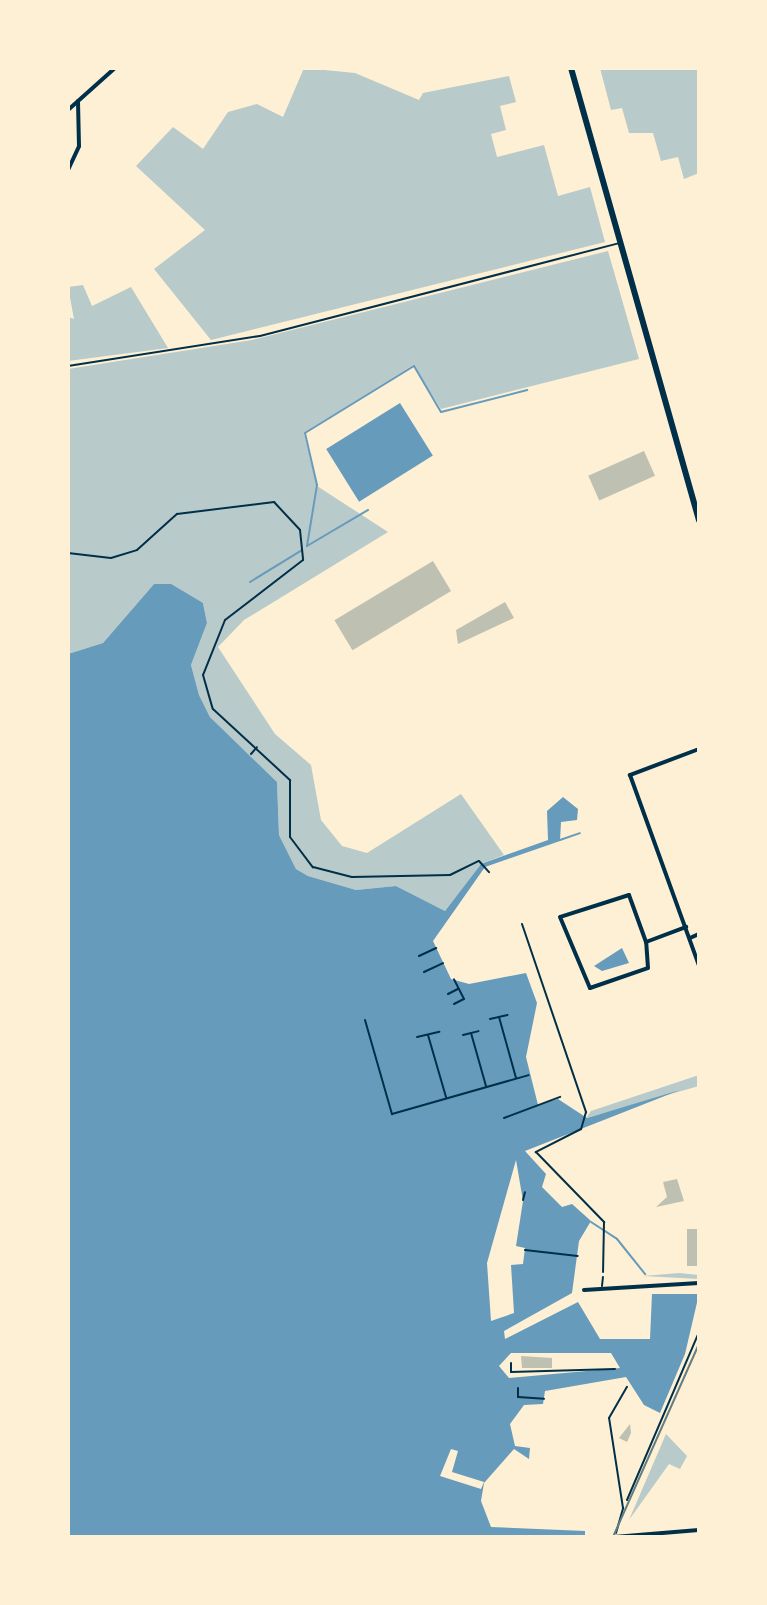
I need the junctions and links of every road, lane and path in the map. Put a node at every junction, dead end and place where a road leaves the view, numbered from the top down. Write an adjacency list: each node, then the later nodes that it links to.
1 (115, 68): 3 (street)
2 (571, 68): 6 (main road)
3 (78, 101): 4 (street); 5 (street)
4 (68, 110)
5 (68, 170)
6 (620, 243): 7 (lane); 8 (main road)
7 (68, 366)
8 (699, 520)
9 (68, 553): 10 (path)
10 (258, 746): 12 (path); 13 (path)
11 (699, 749): 15 (street)
12 (251, 754)
13 (488, 871)
14 (522, 924): 48 (path)
15 (686, 927): 17 (street); 18 (street)
16 (699, 934): 17 (street)
17 (690, 938): 22 (street)
18 (646, 942): 18 (street)
19 (436, 948): 20 (path)
20 (419, 956)
21 (443, 963): 23 (path)
22 (699, 966)
23 (424, 972)
24 (454, 979): 25 (path)
25 (459, 989): 26 (path); 27 (path)
26 (448, 994)
27 (454, 1004)
28 (508, 1015): 29 (path)
29 (499, 1017): 30 (path); 39 (path)
30 (490, 1019)
31 (365, 1020): 42 (path)
32 (479, 1031): 34 (path)
33 (439, 1032): 35 (path)
34 (471, 1033): 36 (path); 40 (path)
35 (428, 1035): 37 (path); 42 (path)
36 (463, 1035)
37 (417, 1037)
38 (529, 1075): 39 (path)
39 (517, 1079): 40 (path)
40 (487, 1087): 42 (path)
41 (560, 1097): 43 (path)
42 (446, 1098)
43 (504, 1118)
44 (525, 1192): 45 (path)
45 (523, 1200)
46 (525, 1250): 47 (path)
47 (578, 1256)
48 (603, 1277): 50 (lane)
49 (699, 1283): 50 (street)
50 (602, 1286): 51 (street)
51 (584, 1290)
52 (699, 1332): 58 (path)
53 (511, 1363): 54 (path)
54 (615, 1369)
55 (627, 1387): 58 (lane)
56 (518, 1388): 57 (path)
57 (544, 1399)
58 (623, 1508): 60 (lane)
59 (699, 1530): 60 (street)
60 (615, 1535)

